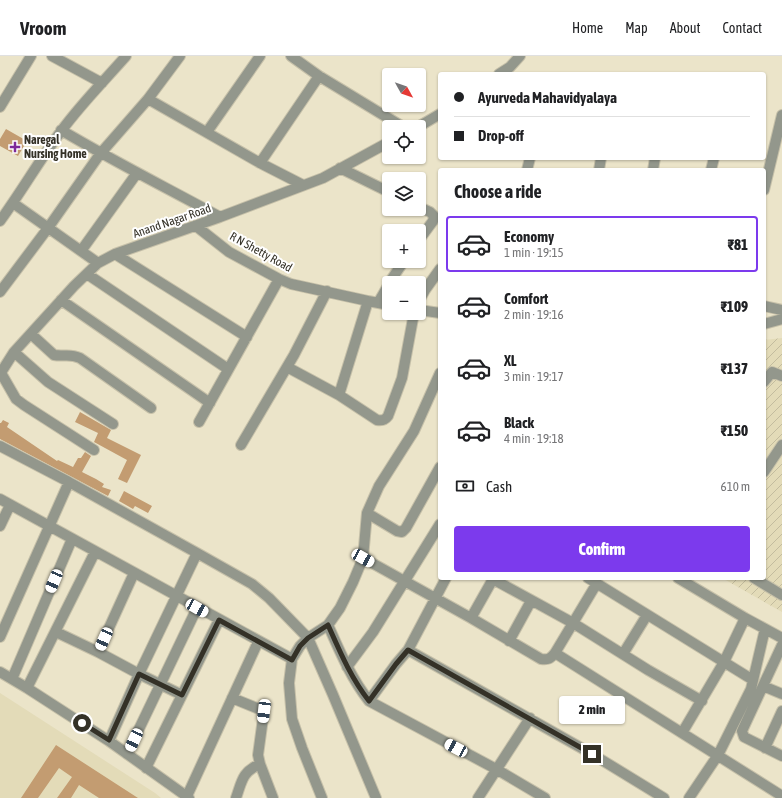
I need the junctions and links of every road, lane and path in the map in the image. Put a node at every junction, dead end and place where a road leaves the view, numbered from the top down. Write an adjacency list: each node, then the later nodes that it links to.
1 (31, 56): 12 (street)
2 (52, 56): 10 (street)
3 (180, 56): 11 (street)
4 (260, 56): 18 (street)
5 (291, 56): 9 (street)
6 (520, 56): 8 (street)
7 (120, 58): 10 (street)
8 (502, 72)
9 (319, 76): 15 (street); 21 (street)
10 (102, 83): 17 (street)
11 (148, 99): 18 (street); 20 (street)
12 (0, 107)
13 (438, 115): 16 (street)
14 (782, 118): 24 (street)
15 (391, 120)
16 (426, 122)
17 (61, 130): 20 (street); 27 (street)
18 (207, 132): 21 (street)
19 (382, 146): 22 (street, Anand Nagar Road)
20 (100, 154): 23 (street); 32 (street)
21 (260, 163): 25 (street)
22 (340, 168): 25 (street, Anand Nagar Road); 26 (street)
23 (137, 173): 29 (street); 34 (street)
24 (766, 182)
25 (304, 185): 29 (street, Anand Nagar Road)
26 (382, 189)
27 (13, 203): 30 (street); 32 (street)
28 (426, 210): 33 (street)
29 (220, 217): 31 (street, Anand Nagar Road)
30 (0, 221)
31 (196, 226): 35 (street, Anand Nagar Road); 39 (street, R N Shetty Road)
32 (48, 228): 34 (street); 43 (street)
33 (426, 230)
34 (81, 251): 36 (street)
35 (115, 254): 36 (street, Anand Nagar Road); 55 (street)
36 (98, 263): 38 (street, Anand Nagar Road)
37 (438, 272): 40 (street)
38 (87, 274): 44 (street, Anand Nagar Road); 58 (street)
39 (279, 279): 41 (street, R N Shetty Road); 55 (street)
40 (426, 289)
41 (327, 291): 45 (street, R N Shetty Road); 57 (street)
42 (382, 291): 45 (street)
43 (0, 292)
44 (61, 300): 54 (street, Anand Nagar Road); 64 (street)
45 (373, 302): 46 (street, R N Shetty Road); 63 (street)
46 (382, 304)
47 (766, 306): 48 (street)
48 (782, 310)
49 (426, 311): 50 (street)
50 (438, 314)
51 (782, 319): 53 (street)
52 (413, 320): 63 (street)
53 (766, 323)
54 (31, 334): 56 (street, Anand Nagar Road); 65 (street)
55 (246, 337): 58 (street)
56 (14, 352): 59 (street, Anand Nagar Road); 67 (street)
57 (287, 367): 63 (street); 68 (street)
58 (228, 369): 64 (street)
59 (0, 374): 71 (street)
60 (782, 376): 62 (street)
61 (438, 377): 77 (street)
62 (766, 380)
63 (339, 395)
64 (210, 403): 66 (street)
65 (151, 408)
66 (199, 422)
67 (113, 424)
68 (241, 445)
69 (782, 445): 72 (street)
70 (0, 446): 74 (street)
71 (94, 450)
72 (766, 469)
73 (438, 471): 77 (street)
74 (69, 482): 79 (street); 83 (street)
75 (0, 499): 76 (street)
76 (10, 505): 78 (street); 79 (street)
77 (367, 513): 84 (street)
78 (0, 526)
79 (49, 527): 81 (street); 106 (street)
80 (438, 527): 92 (street)
81 (72, 539): 82 (street); 120 (street)
82 (95, 552): 85 (street); 105 (street)
83 (197, 553): 94 (street); 107 (street)
84 (363, 558): 92 (street); 103 (street)
85 (134, 573): 94 (street); 112 (street)
86 (445, 580): 95 (street)
87 (491, 580): 99 (street)
88 (494, 580): 96 (street)
89 (592, 580): 98 (street); 102 (street)
90 (681, 580): 100 (street)
91 (757, 580): 93 (street)
92 (405, 582): 95 (street); 117 (street)
93 (782, 595)
94 (176, 596): 97 (street); 119 (street)
95 (436, 599): 99 (street); 111 (street)
96 (531, 601): 102 (street); 108 (street)
97 (197, 608): 101 (street); 122 (street)
98 (648, 615): 114 (street); 116 (street)
99 (471, 618): 108 (street)
100 (745, 618): 104 (street); 116 (street)
101 (219, 620): 109 (street); 126 (street)
102 (574, 623): 113 (street); 114 (street)
103 (326, 627): 107 (street); 117 (street)
104 (765, 629): 110 (street); 121 (street)
105 (56, 632): 112 (street); 124 (street)
106 (0, 637)
107 (310, 637): 115 (street); 146 (street)
108 (509, 641): 113 (street)
109 (258, 642): 115 (street); 127 (street)
110 (782, 644): 123 (street)
111 (408, 650): 129 (street); 131 (street)
112 (98, 652): 119 (street)
113 (555, 654): 132 (street)
114 (623, 654): 128 (street)
115 (292, 660): 145 (street)
116 (724, 662): 121 (street); 128 (street)
117 (347, 667): 129 (street)
118 (0, 672): 120 (street)
119 (139, 674): 122 (street); 133 (street)
120 (12, 679): 124 (street)
121 (753, 680): 136 (street)
122 (161, 684): 126 (street); 135 (street)
123 (763, 686): 125 (street); 134 (street)
124 (27, 688): 133 (street)
125 (782, 694)
126 (182, 695): 139 (street)
127 (232, 698): 138 (street); 142 (street)
128 (702, 700): 132 (street)
129 (369, 701): 140 (street)
130 (782, 711): 134 (street)
131 (530, 718): 140 (street); 149 (street)
132 (682, 732): 136 (street)
133 (109, 740): 135 (street)
134 (765, 748): 137 (street)
135 (127, 754): 139 (street)
136 (718, 755): 141 (street); 150 (street)
137 (782, 756)
138 (260, 764): 143 (street); 144 (street)
139 (146, 768): 142 (street)
140 (496, 769): 147 (street); 148 (street)
141 (782, 796)
142 (188, 797)
143 (236, 798)
144 (273, 798)
145 (322, 798)
146 (376, 798)
147 (478, 798)
148 (545, 798)
149 (664, 798)
150 (689, 798)

